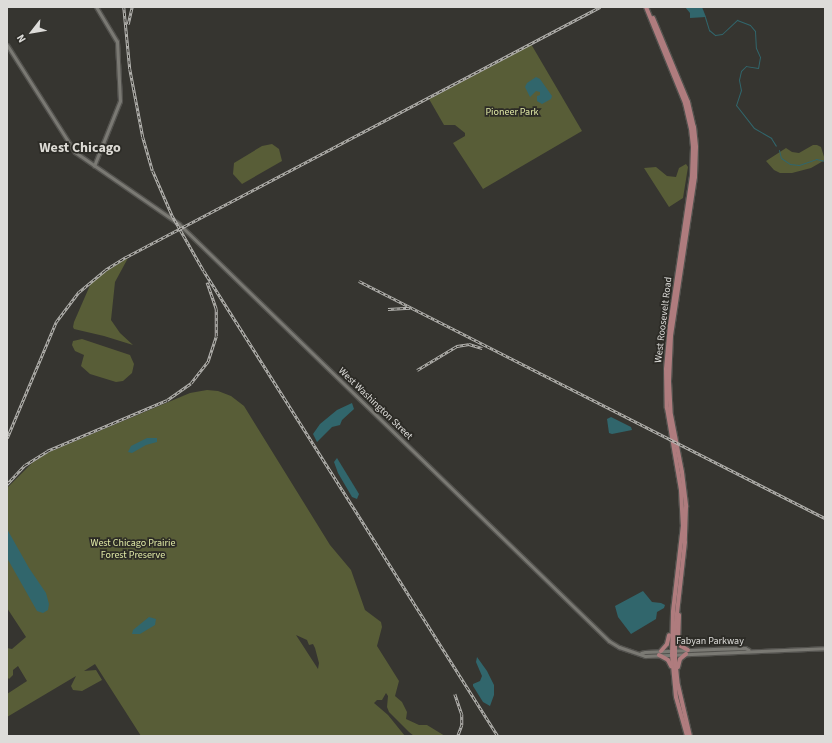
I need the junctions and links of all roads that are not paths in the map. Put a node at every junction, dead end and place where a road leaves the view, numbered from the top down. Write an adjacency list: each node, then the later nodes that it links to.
1 (96, 7): 4 (street)
2 (648, 7): 5 (main road, West Roosevelt Road); 6 (main road, West Roosevelt Road)
3 (7, 45): 4 (main road, West Washington Street)
4 (94, 166): 11 (main road, West Washington Street)
5 (678, 599): 9 (main road, West Roosevelt Road); 10 (main road)
6 (672, 622): 8 (main road); 9 (main road, West Roosevelt Road)
7 (825, 648): 10 (main road, Fabyan Parkway)
8 (661, 651): 9 (main road, West Washington Street); 11 (main road, West Washington Street)
9 (673, 652): 10 (main road, Fabyan Parkway); 12 (main road, West Washington Street); 13 (main road, West Roosevelt Road); 14 (main road, West Roosevelt Road)
10 (687, 652): 14 (main road)
11 (641, 653): 12 (main road, West Washington Street)
12 (659, 655): 13 (main road)
13 (673, 672): 15 (main road, West Roosevelt Road)
14 (678, 685): 16 (main road, West Roosevelt Road)
15 (687, 736)
16 (690, 736)

